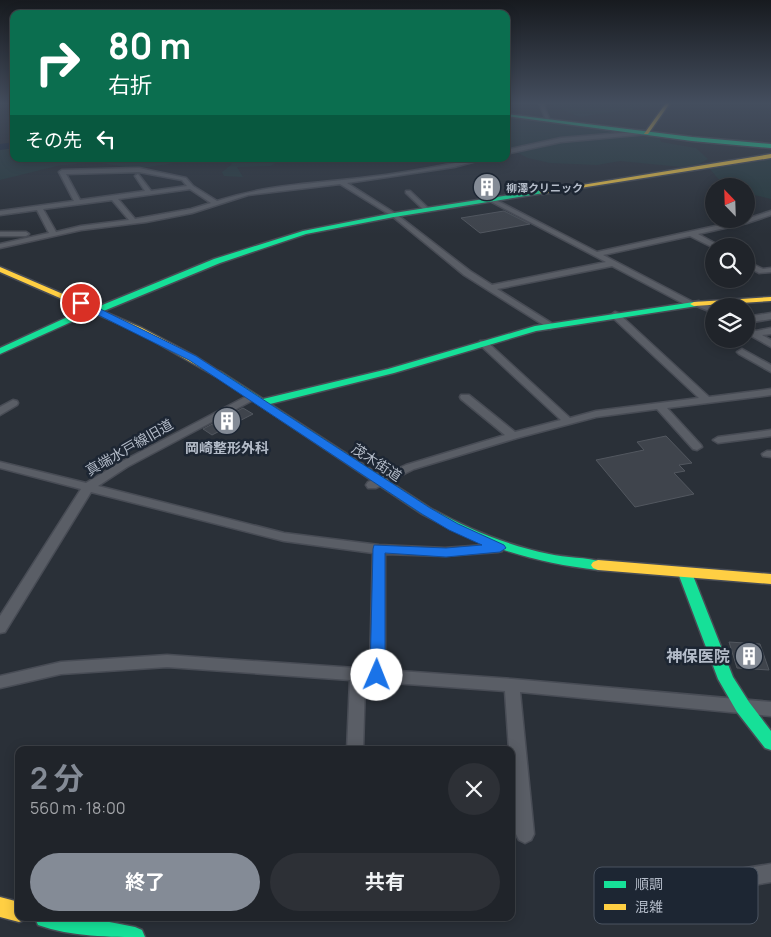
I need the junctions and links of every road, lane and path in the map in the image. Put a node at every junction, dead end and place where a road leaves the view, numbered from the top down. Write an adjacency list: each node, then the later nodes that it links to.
1 (531, 147): 2 (street)
2 (510, 151)
3 (771, 156): 11 (main road)
4 (468, 162): 6 (street)
5 (138, 176): 9 (street)
6 (340, 182): 13 (street); 18 (street)
7 (191, 187): 9 (street); 12 (street); 13 (street)
8 (408, 192): 15 (street)
9 (149, 193): 10 (street)
10 (114, 198): 12 (street); 19 (street)
11 (490, 199): 15 (main road); 25 (street)
12 (78, 203): 14 (street)
13 (216, 203): 19 (street)
14 (39, 208): 17 (street); 20 (street)
15 (427, 210): 18 (main road)
16 (771, 213): 22 (street)
17 (0, 214)
18 (394, 215): 30 (street); 34 (main road)
19 (133, 222): 20 (street)
20 (49, 233): 21 (street); 24 (street)
21 (0, 234)
22 (692, 234): 23 (street); 25 (street)
23 (705, 240)
24 (0, 246)
25 (597, 254): 26 (street)
26 (614, 263): 30 (street); 32 (street)
27 (755, 268): 29 (street)
28 (1, 270): 34 (main road, 茂木街道)
29 (771, 270)
30 (490, 288): 38 (street)
31 (771, 299): 32 (main road)
32 (693, 304): 33 (street); 35 (main road)
33 (705, 308)
34 (98, 310): 44 (main road); 46 (main road); 50 (main road, 茂木街道)
35 (615, 315): 38 (main road); 51 (street)
36 (771, 316): 37 (street)
37 (755, 319)
38 (550, 326): 42 (main road)
39 (755, 331): 40 (street)
40 (771, 331)
41 (755, 334): 43 (street)
42 (483, 343): 50 (main road); 55 (street)
43 (771, 344)
44 (0, 351)
45 (742, 352): 47 (street)
46 (0, 358)
47 (771, 369)
48 (771, 392): 51 (street)
49 (465, 397): 57 (street)
50 (256, 400): 61 (main road, 茂木街道); 62 (street, 真端水戸線旧道)
51 (708, 401): 53 (street)
52 (13, 403): 54 (street)
53 (660, 406): 55 (street); 59 (street)
54 (0, 412)
55 (568, 421): 57 (street)
56 (771, 433): 58 (street)
57 (513, 436): 61 (street)
58 (718, 440)
59 (697, 447)
60 (0, 465): 62 (street)
61 (375, 483): 63 (main road, 茂木街道)
62 (88, 487): 64 (street); 67 (street, 真端水戸線旧道)
63 (500, 548): 64 (street); 65 (main road, 茂木街道)
64 (379, 549): 69 (street)
65 (685, 573): 66 (main road, 茂木街道); 72 (main road)
66 (771, 579)
67 (0, 628)
68 (358, 674): 69 (street); 70 (street); 75 (street)
69 (377, 675): 71 (street)
70 (0, 682)
71 (512, 685): 72 (street); 76 (street)
72 (743, 707): 73 (street); 74 (main road)
73 (771, 709)
74 (771, 743)
75 (355, 746)
76 (525, 834)
77 (771, 873): 78 (street)
78 (758, 875)
79 (0, 908): 80 (main road)
80 (15, 911)
81 (59, 921): 82 (main road)
82 (135, 937)

